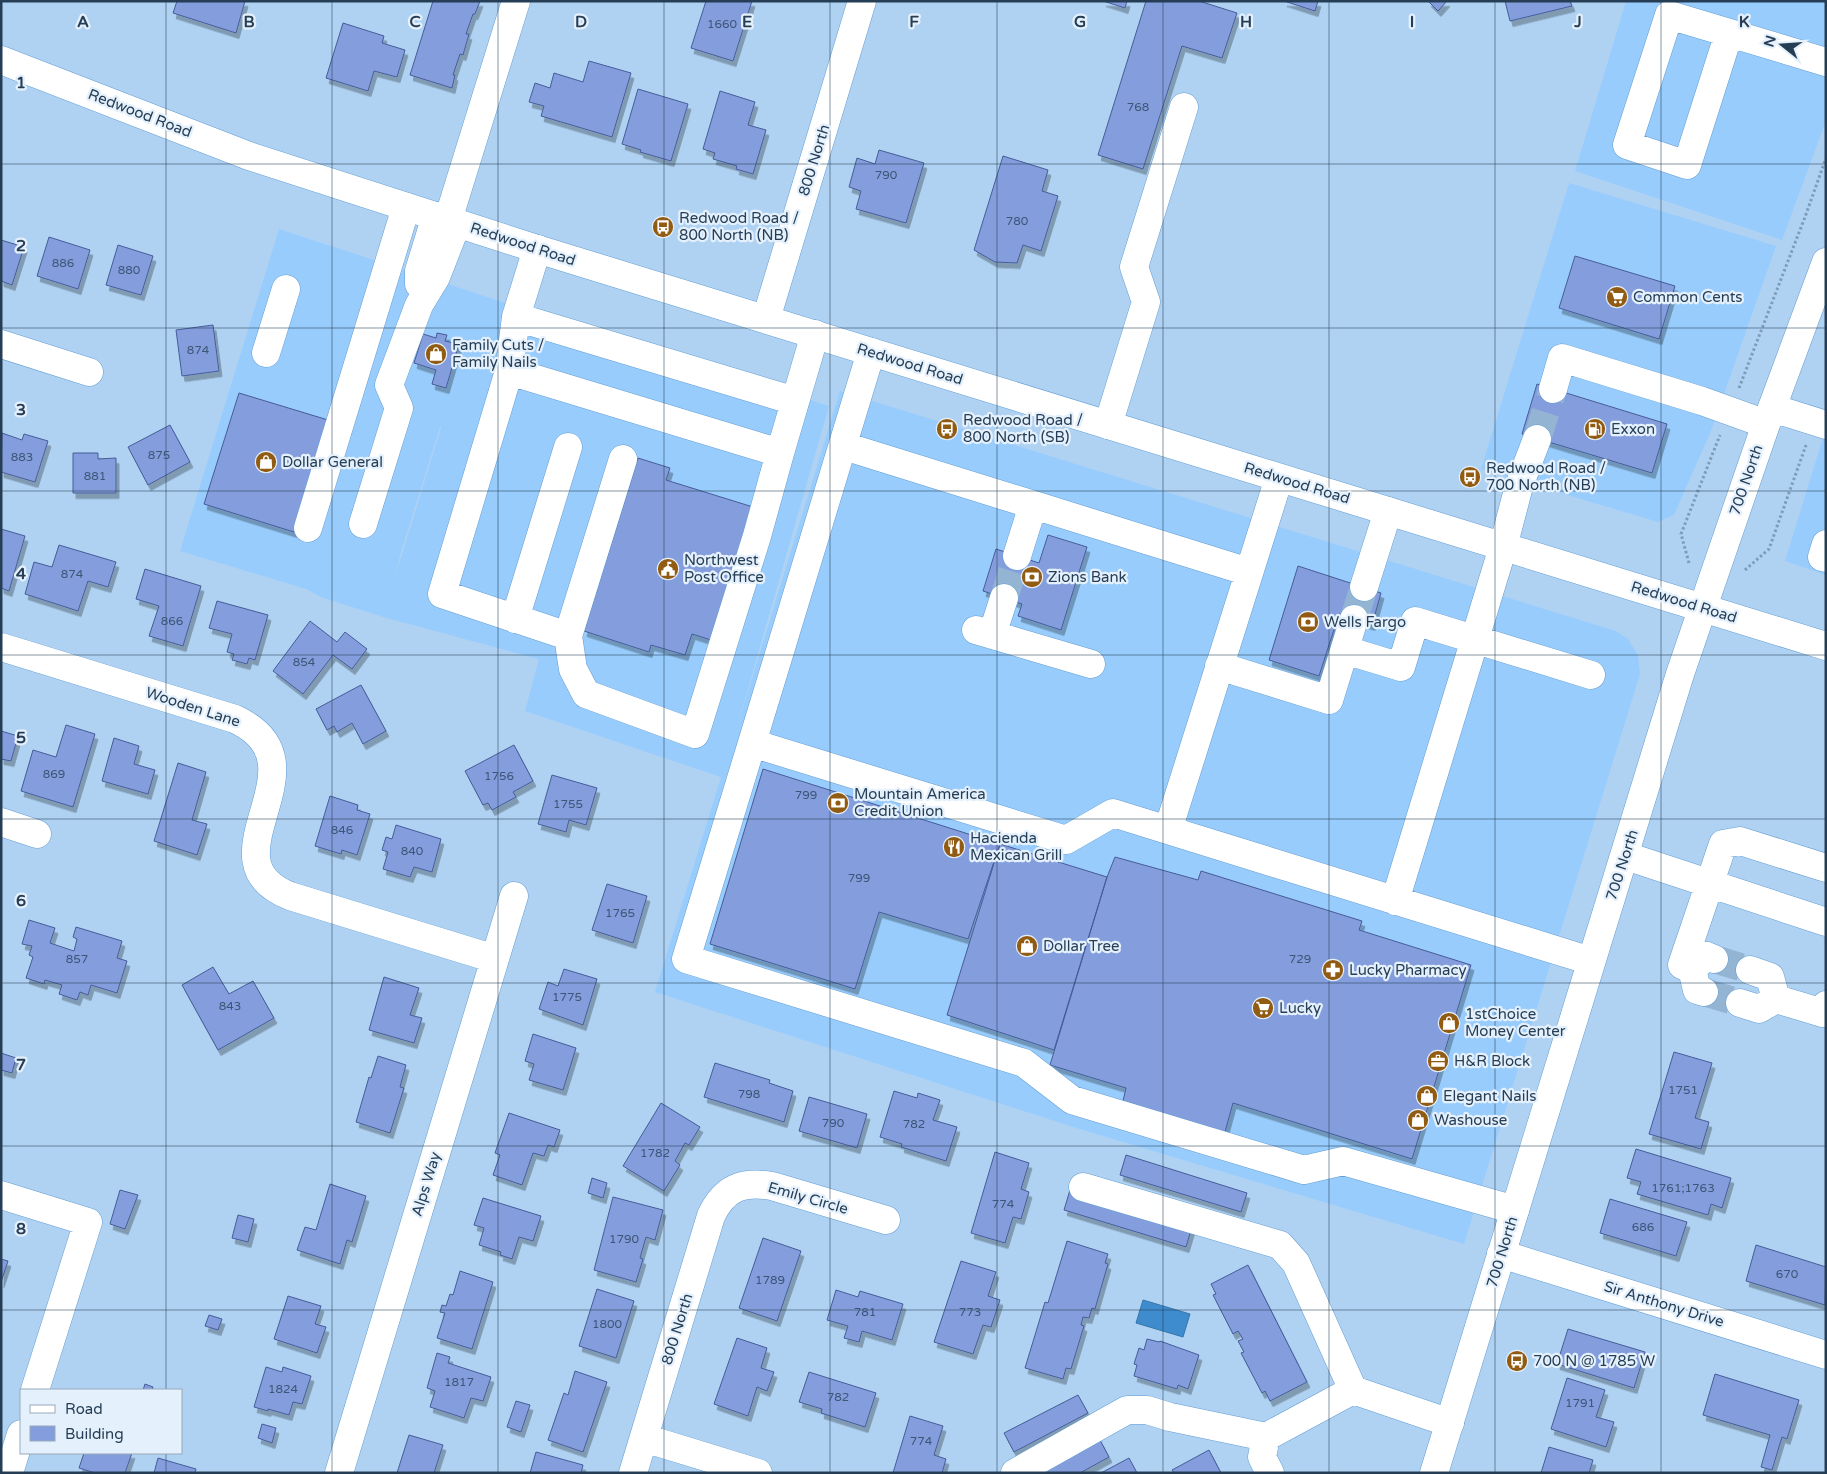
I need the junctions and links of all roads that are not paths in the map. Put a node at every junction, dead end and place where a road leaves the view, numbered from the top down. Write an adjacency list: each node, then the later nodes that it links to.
1 (516, 1): 9 (main road)
2 (862, 1): 14 (main road, 800 North)
3 (1680, 10): 4 (main road); 4 (main road)
4 (1729, 33): 6 (main road)
5 (1, 60): 8 (main road, Redwood Road)
6 (1826, 62)
7 (1184, 107): 25 (main road)
8 (406, 207): 9 (main road, Redwood Road); 35 (main road)
9 (447, 220): 10 (main road, Redwood Road); 34 (main road)
10 (537, 249): 13 (main road); 14 (main road, Redwood Road)
11 (1824, 270): 23 (main road, 700 North)
12 (286, 289): 18 (main road)
13 (516, 317): 19 (main road); 22 (main road)
14 (766, 319): 15 (main road, Redwood Road)
15 (815, 334): 17 (main road, Redwood Road); 22 (main road)
16 (1, 344): 20 (main road)
17 (871, 352): 25 (main road, Redwood Road); 27 (main road)
18 (266, 353)
19 (509, 371): 29 (main road); 44 (main road)
20 (89, 372)
21 (1552, 389): 23 (main road)
22 (796, 401): 29 (main road)
23 (1769, 416): 24 (main road); 43 (main road, 700 North)
24 (1820, 423)
25 (1108, 425): 31 (main road, Redwood Road)
26 (1537, 439): 37 (main road)
27 (844, 446): 32 (main road); 54 (main road)
28 (568, 447): 44 (main road)
29 (780, 453): 46 (main road)
30 (623, 459): 46 (main road)
31 (1279, 478): 33 (main road, Redwood Road); 40 (main road)
32 (1033, 505): 38 (main road); 40 (main road)
33 (1388, 511): 37 (main road, Redwood Road); 41 (main road)
34 (363, 524)
35 (308, 528)
36 (1826, 544): 39 (main road)
37 (1504, 547): 43 (main road, Redwood Road); 47 (main road)
38 (1017, 556)
39 (1826, 558)
40 (1249, 572): 52 (main road)
41 (1364, 587)
42 (1004, 598): 51 (main road)
43 (1702, 608): 48 (main road, Redwood Road); 58 (main road, 700 North)
44 (515, 619): 46 (main road)
45 (1354, 619): 50 (main road)
46 (568, 636)
47 (1475, 639): 50 (main road); 53 (main road); 62 (main road)
48 (1826, 646)
49 (1, 647): 64 (main road, Wooden Lane)
50 (1345, 650): 52 (main road)
51 (1092, 664)
52 (1219, 666): 56 (main road)
53 (1591, 675)
54 (752, 743): 56 (main road); 74 (main road)
55 (1, 822): 57 (main road)
56 (1168, 830): 62 (main road)
57 (37, 834)
58 (1626, 856): 60 (main road); 65 (main road, 700 North)
59 (1826, 868): 60 (main road)
60 (1709, 884): 63 (main road); 67 (main road)
61 (514, 896): 64 (main road, Alps Way)
62 (1395, 900): 65 (main road)
63 (1826, 922)
64 (495, 959): 85 (main road, Alps Way)
65 (1591, 961): 74 (main road, 700 North)
66 (1750, 970): 68 (main road)
67 (1703, 973)
68 (1776, 999): 69 (main road); 70 (main road)
69 (1740, 1003)
70 (1826, 1005)
71 (1083, 1187): 79 (main road)
72 (730, 1191): 75 (main road, Emily Circle); 82 (main road, 800 North)
73 (1, 1195): 78 (main road)
74 (1515, 1210): 76 (main road, 700 North)
75 (886, 1220)
76 (1501, 1254): 77 (main road, Sir Anthony Drive); 80 (main road, 700 North)
77 (1826, 1354)
78 (35, 1389)
79 (1352, 1390): 80 (main road); 83 (main road)
80 (1450, 1423): 90 (main road, 700 North)
81 (20, 1437): 84 (main road)
82 (644, 1438): 86 (main road, 800 North); 87 (main road)
83 (1266, 1438): 88 (main road); 89 (main road)
84 (9, 1473)
85 (339, 1473)
86 (633, 1473)
87 (758, 1473)
88 (1015, 1473)
89 (1270, 1473)
90 (1434, 1473)

